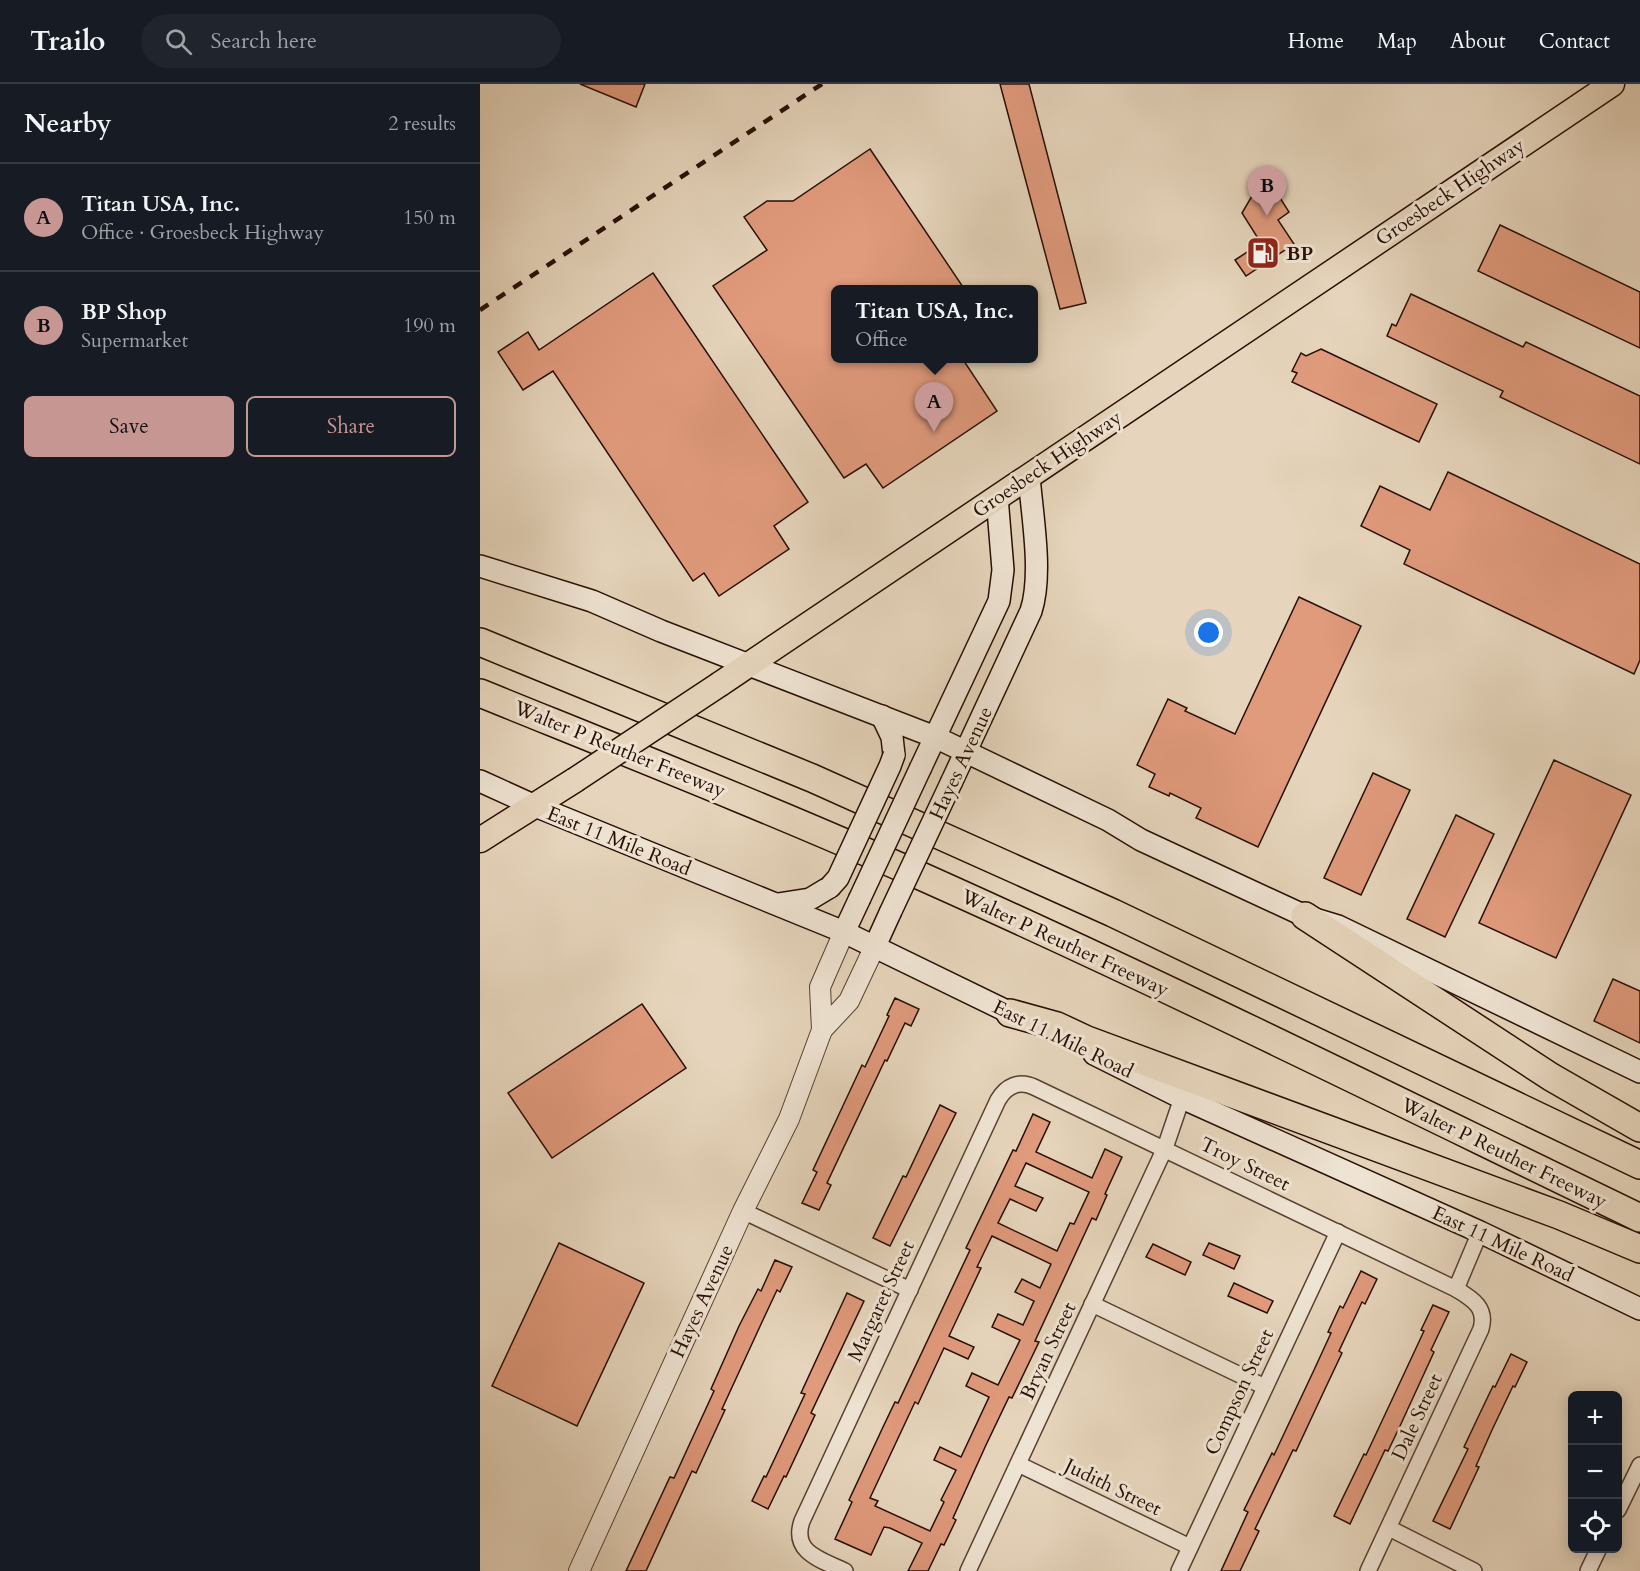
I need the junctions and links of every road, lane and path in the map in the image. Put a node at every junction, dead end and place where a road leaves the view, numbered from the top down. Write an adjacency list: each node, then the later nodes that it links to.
1 (1611, 84): 2 (main road, Groesbeck Highway)
2 (1029, 476): 3 (main road, Groesbeck Highway); 10 (main road, Hayes Avenue)
3 (997, 497): 6 (main road, Groesbeck Highway); 9 (main road, Hayes Avenue)
4 (480, 566): 6 (main road)
5 (480, 642): 25 (highway)
6 (750, 664): 8 (main road); 12 (main road, Groesbeck Highway, bridge)
7 (480, 693): 27 (highway, Walter P Reuther Freeway)
8 (882, 716): 9 (main road); 14 (main road, bridge)
9 (935, 737): 10 (main road); 16 (main road, Hayes Avenue, bridge)
10 (966, 751): 15 (main road); 17 (main road, Hayes Avenue, bridge)
11 (480, 781): 12 (main road, East 11 Mile Road)
12 (535, 806): 13 (main road, Groesbeck Highway); 14 (main road, East 11 Mile Road)
13 (480, 840)
14 (778, 904): 16 (main road, East 11 Mile Road)
15 (1305, 916): 20 (main road); 23 (highway)
16 (844, 932): 17 (main road, East 11 Mile Road); 19 (street, Hayes Avenue)
17 (875, 946): 18 (main road, East 11 Mile Road); 19 (street, Hayes Avenue)
18 (1010, 1013): 22 (main road, East 11 Mile Road); 30 (highway)
19 (822, 1030): 26 (street, Hayes Avenue)
20 (1640, 1072)
21 (1014, 1085): 24 (street, Troy Street); 32 (street, Margaret Street)
22 (1182, 1098): 24 (street, Bryan Street); 29 (main road, East 11 Mile Road)
23 (1640, 1128)
24 (1165, 1148): 28 (street, Troy Street); 33 (street, Bryan Street)
25 (1640, 1165)
26 (743, 1211): 32 (street); 42 (street, Hayes Avenue)
27 (1640, 1218)
28 (1338, 1232): 31 (street, Troy Street); 35 (street, Compson Street)
29 (1480, 1233): 31 (street); 34 (main road, East 11 Mile Road)
30 (1640, 1249)
31 (1456, 1289): 39 (street, Dale Street)
32 (909, 1290): 43 (street, Margaret Street)
33 (1092, 1305): 35 (street); 36 (street, Bryan Street)
34 (1640, 1309)
35 (1264, 1387): 40 (street, Compson Street)
36 (1018, 1464): 40 (street, Judith Street); 44 (street, Bryan Street)
37 (1640, 1465): 38 (street)
38 (1622, 1500)
39 (1389, 1528): 46 (street, Dale Street); 47 (street)
40 (1190, 1547): 45 (street, Compson Street)
41 (1597, 1553): 48 (street)
42 (579, 1571)
43 (845, 1571)
44 (968, 1571)
45 (1179, 1571)
46 (1368, 1571)
47 (1474, 1571)
48 (1588, 1571)

